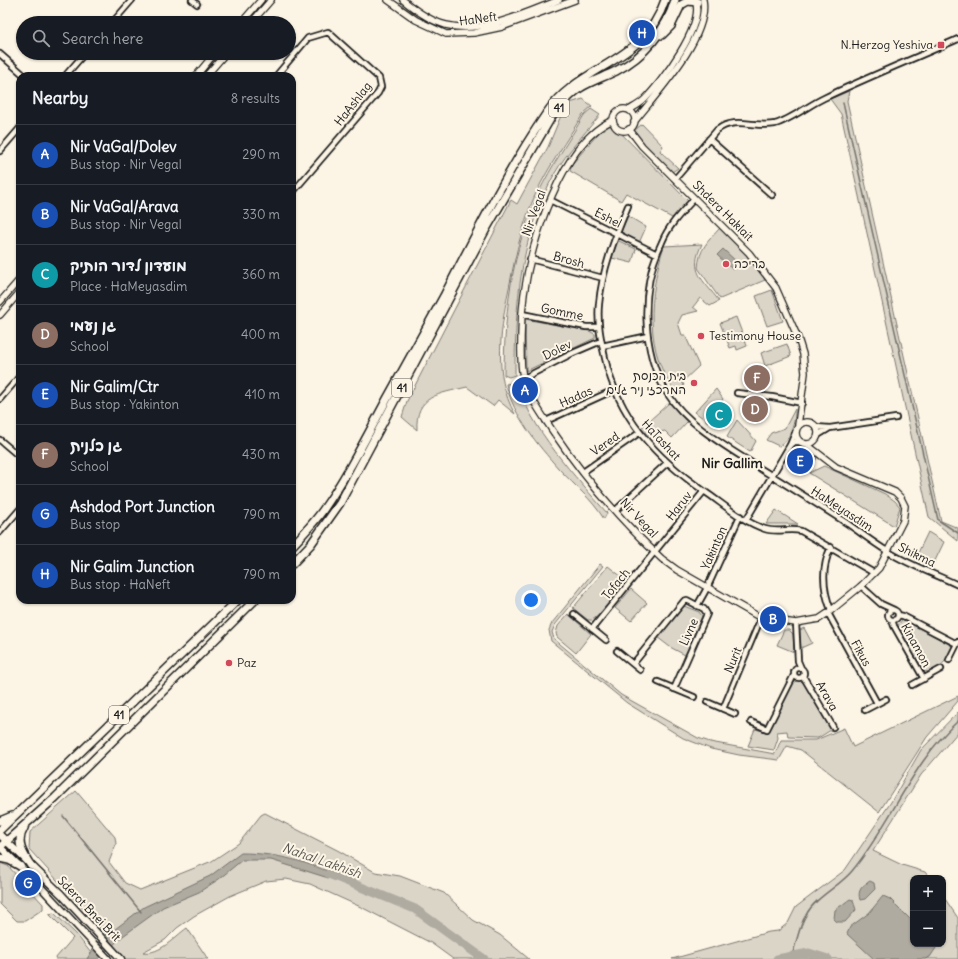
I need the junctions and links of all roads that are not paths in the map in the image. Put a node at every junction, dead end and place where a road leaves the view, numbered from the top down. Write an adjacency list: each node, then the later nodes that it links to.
1 (132, 0): 15 (street)
2 (192, 0): 13 (street)
3 (261, 0): 16 (street)
4 (271, 0): 17 (street)
5 (388, 0): 8 (street, HaNeft)
6 (403, 0): 7 (street, HaNeft)
7 (559, 0)
8 (575, 0)
9 (658, 0): 14 (highway)
10 (665, 0): 14 (highway, 41)
11 (674, 0): 19 (highway, 41)
12 (698, 1): 19 (highway); 31 (street)
13 (197, 4)
14 (662, 10): 88 (highway, 41)
15 (118, 16)
16 (247, 16)
17 (257, 16)
18 (958, 39): 37 (street)
19 (651, 44): 92 (highway, 41)
20 (296, 52): 40 (street, HaAshlag)
21 (0, 54): 26 (street)
22 (79, 60): 27 (street)
23 (210, 60): 28 (street)
24 (220, 60): 29 (street)
25 (289, 60): 30 (street, HaAshlag)
26 (20, 72)
27 (68, 72)
28 (199, 72)
29 (209, 72)
30 (279, 72)
31 (647, 102): 32 (street); 34 (street)
32 (628, 110): 33 (street); 34 (street)
33 (613, 120): 35 (street); 43 (street, Nir Vegal)
34 (634, 122): 35 (street)
35 (629, 129): 39 (street, Shdera Haklait)
36 (16, 133): 38 (street)
37 (709, 139): 39 (street); 41 (street)
38 (0, 151)
39 (674, 179): 42 (street, Shdera Haklait)
40 (296, 188)
41 (772, 195)
42 (694, 199): 46 (street, HaMeyasdim); 62 (street, Shdera Haklait)
43 (550, 200): 45 (street, Eshel); 47 (street, Nir Vegal)
44 (628, 206): 45 (street, HaTashat)
45 (616, 234): 46 (street, Eshel); 48 (street, HaTashat)
46 (657, 254): 55 (street, HaMeyasdim)
47 (530, 259): 48 (street, Brosh); 52 (street, Nir Vegal)
48 (603, 278): 54 (street, HaTashat)
49 (16, 284): 51 (street)
50 (16, 297): 53 (street)
51 (0, 302)
52 (522, 314): 54 (street, Gomme); 57 (street, Nir Vegal)
53 (0, 315)
54 (599, 327): 56 (street, HaTashat)
55 (648, 336): 56 (street, Dolev); 81 (street, HaMeyasdim)
56 (601, 343): 57 (street, Dolev); 59 (street, HaTashat)
57 (524, 378): 65 (street, Nir Vegal)
58 (16, 381): 61 (street)
59 (614, 390): 65 (street, Hadas); 70 (street, HaTashat)
60 (737, 394): 62 (street)
61 (0, 399)
62 (802, 403): 63 (street, Shdera Haklait)
63 (801, 410): 66 (street); 67 (street, Shdera Haklait)
64 (896, 418): 69 (street)
65 (546, 421): 80 (street, Nir Vegal)
66 (808, 421): 67 (street); 68 (street)
67 (798, 425): 71 (street)
68 (816, 427): 69 (street); 72 (street)
69 (830, 428): 72 (street)
70 (639, 433): 79 (street, HaTashat); 80 (street, Vered)
71 (795, 433): 74 (street); 76 (street)
72 (816, 438): 75 (street); 78 (street)
73 (0, 440): 77 (street)
74 (800, 442): 75 (street); 76 (street)
75 (806, 444): 78 (street, Nir Vegal)
76 (790, 445): 81 (street)
77 (16, 454)
78 (819, 454): 91 (street, Nir Vegal)
79 (667, 463): 82 (street, HaTashat); 83 (street)
80 (583, 472): 83 (street, Nir Vegal)
81 (772, 476): 86 (street); 91 (street, HaMeyasdim)
82 (704, 491): 85 (street, HaTashat); 90 (street, Haruv)
83 (616, 510): 90 (street, Nir Vegal)
84 (16, 514): 87 (street)
85 (740, 516): 86 (street, HaTashat); 96 (street, Yakinton)
86 (746, 520): 89 (street, HaTashat)
87 (0, 532)
88 (296, 541)
89 (831, 547): 93 (street, HaTashat); 102 (street, Fikus)
90 (655, 552): 96 (street, Nir Vegal); 109 (street, Tofach)
91 (888, 552): 93 (street, Nir Vegal); 95 (street, Shikma)
92 (296, 560)
93 (874, 573): 94 (street, Nir Vegal)
94 (861, 586): 99 (street); 102 (street, Nir Vegal)
95 (958, 586)
96 (707, 588): 100 (street, Livne); 106 (street, Nir Vegal)
97 (234, 604): 135 (highway, 41)
98 (251, 604): 137 (highway, 41)
99 (880, 604): 101 (street); 105 (street)
100 (697, 606): 115 (street); 125 (street, Livne)
101 (894, 610): 104 (street); 105 (street)
102 (830, 612): 108 (street, Nir Vegal); 129 (street, Fikus)
103 (574, 614): 109 (street)
104 (898, 615): 107 (street); 111 (street)
105 (888, 616): 107 (street)
106 (762, 618): 108 (street, Nir Vegal); 130 (street, Nurit)
107 (892, 620): 122 (street, Kinamon)
108 (796, 623): 114 (street)
109 (592, 629): 110 (street)
110 (606, 640)
111 (958, 643): 113 (street)
112 (617, 651): 115 (street)
113 (949, 660)
114 (798, 661): 116 (street); 117 (street)
115 (633, 664): 119 (street)
116 (801, 668): 117 (street); 121 (street)
117 (795, 669): 120 (street)
118 (941, 669): 122 (street, Kinamon)
119 (640, 670)
120 (794, 675): 121 (street); 133 (street)
121 (803, 676): 134 (street, Arava)
122 (924, 679): 124 (street, Kinamon)
123 (658, 682): 125 (street)
124 (912, 685)
125 (674, 689): 126 (street)
126 (694, 697)
127 (886, 699): 129 (street)
128 (707, 702): 130 (street)
129 (877, 703): 131 (street)
130 (722, 709): 132 (street)
131 (865, 710)
132 (735, 714)
133 (751, 722)
134 (833, 727)
135 (23, 810): 136 (highway); 138 (highway, 41)
136 (0, 821)
137 (27, 822): 140 (highway, 41); 144 (highway)
138 (0, 830)
139 (0, 835): 140 (main road, Sderot Bnei Brit)
140 (6, 841): 141 (highway, 41); 144 (main road, Sderot Bnei Brit)
141 (0, 847): 143 (main road, Sderot Bnei Brit)
142 (0, 858): 143 (highway)
143 (20, 866): 145 (main road, Sderot Bnei Brit)
144 (31, 866): 146 (main road, Sderot Bnei Brit)
145 (108, 959)
146 (121, 959)

